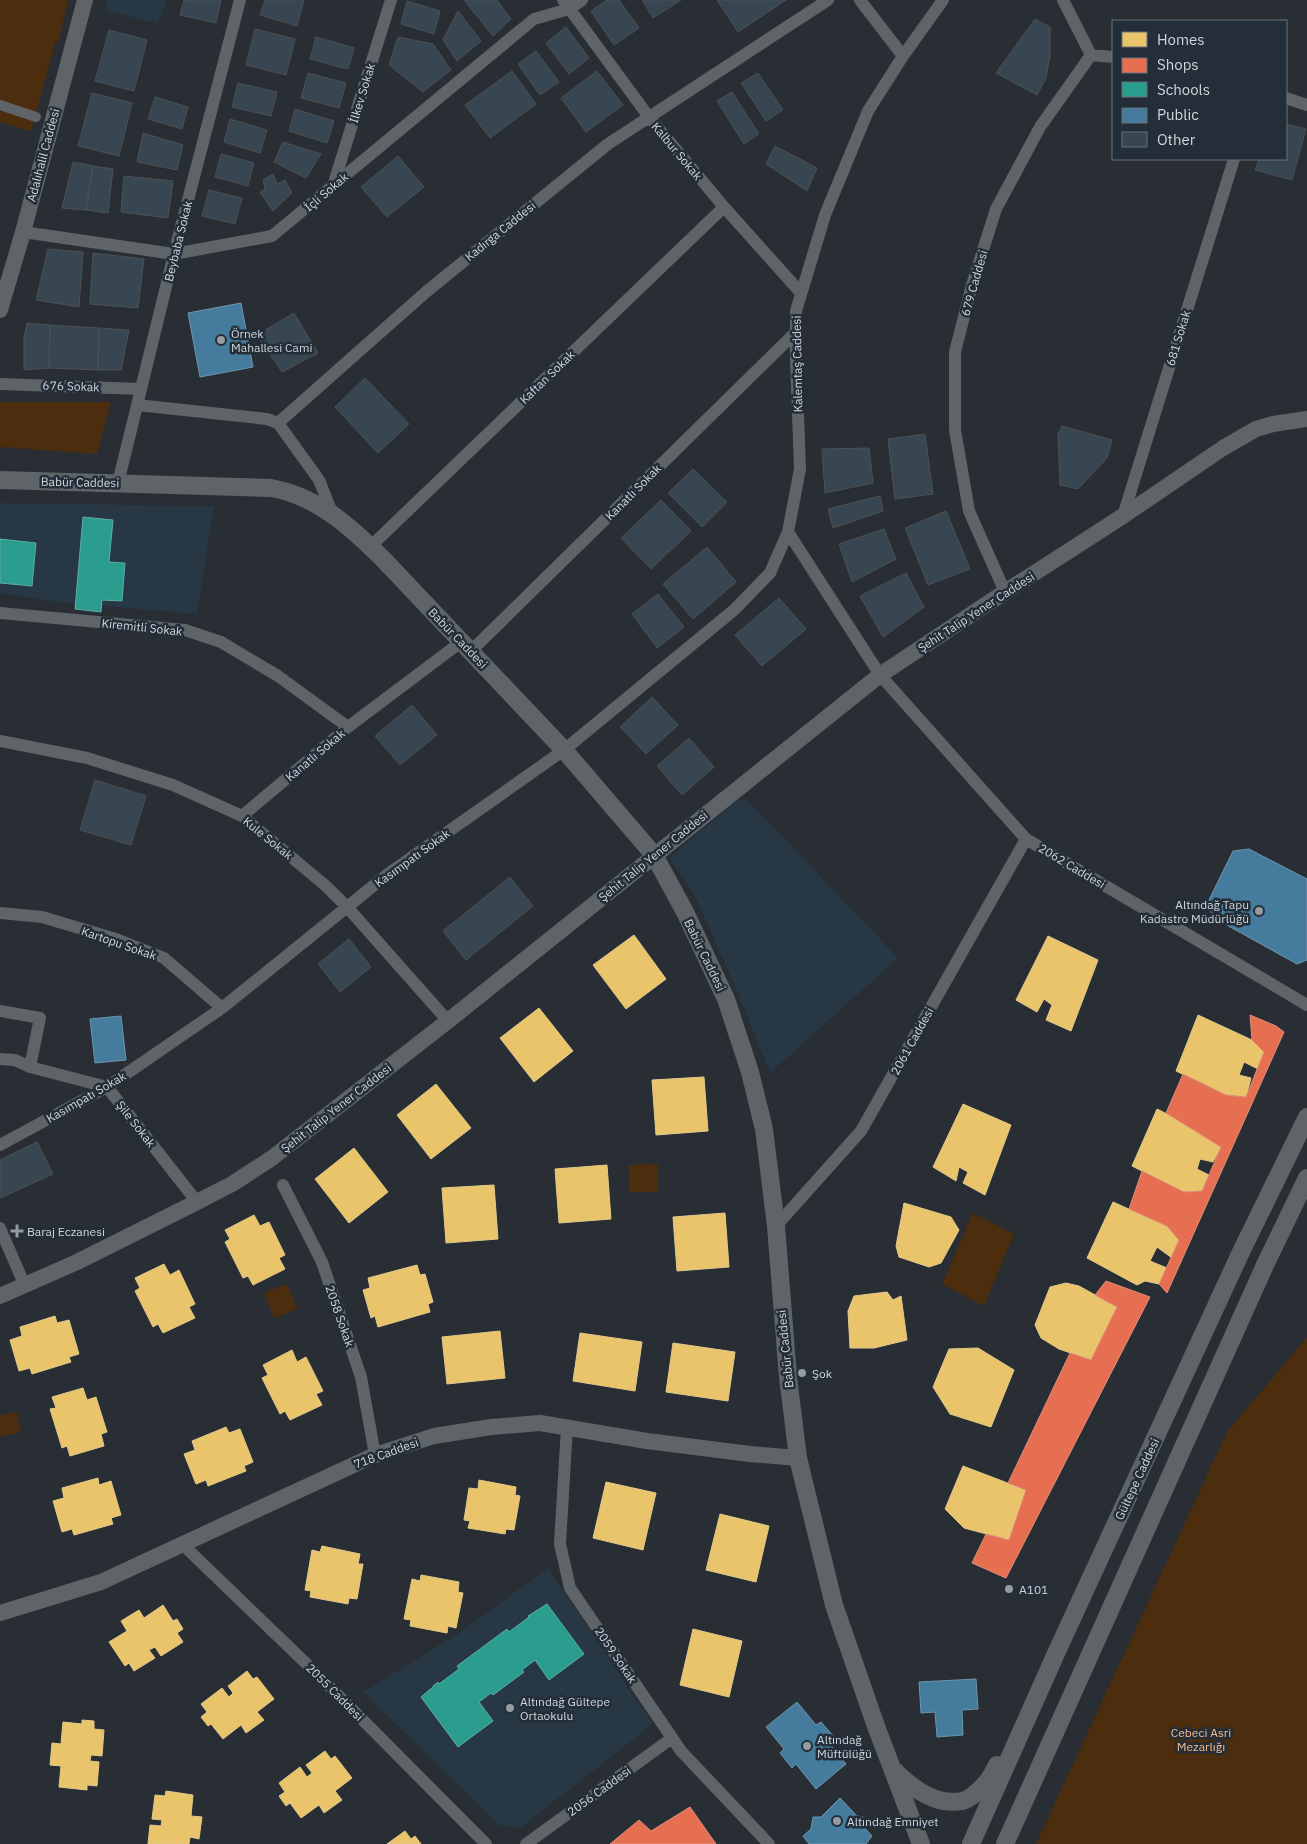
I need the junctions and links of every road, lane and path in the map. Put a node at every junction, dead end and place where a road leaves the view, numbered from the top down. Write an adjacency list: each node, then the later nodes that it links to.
1 (85, 0): 21 (street, Adalıhalil Caddesi)
2 (240, 0): 22 (street, Beybaba Sokak)
3 (391, 0): 19 (street, İlkev Sokak)
4 (582, 0): 9 (street, İçli Sokak)
5 (828, 0): 17 (street, Kadırga Caddesi)
6 (860, 0): 11 (street)
7 (943, 0): 11 (street, Kalemtaş Caddesi)
8 (1063, 0): 10 (street)
9 (566, 4): 17 (street, Kalbur Sokak); 19 (street, İçli Sokak)
10 (1091, 55): 12 (street); 38 (street, 679 Caddesi)
11 (903, 56): 24 (street, Kalemtaş Caddesi)
12 (1112, 57)
13 (1287, 98): 15 (street)
14 (0, 105): 16 (street)
15 (1307, 105)
16 (36, 116)
17 (649, 117): 20 (street, Kalbur Sokak); 31 (street, Kadırga Caddesi)
18 (1234, 160): 35 (street, 681 Sokak)
19 (333, 186): 22 (street, İçli Sokak)
20 (724, 207): 24 (street, Kalbur Sokak); 37 (street, Kaftan Sokak)
21 (23, 232): 22 (street, İçli Sokak); 23 (street, Adalıhalil Caddesi)
22 (174, 254): 28 (street, Beybaba Sokak)
23 (6, 266): 25 (street, Adalıhalil Caddesi)
24 (802, 293): 26 (street, Kalemtaş Caddesi)
25 (0, 310)
26 (796, 332): 36 (street, Kalemtaş Caddesi); 40 (street, Kanatlı Sokak)
27 (0, 384): 28 (street, 676 Sokak)
28 (141, 389): 29 (street, Beybaba Sokak)
29 (137, 405): 31 (street); 33 (street, Beybaba Sokak)
30 (1307, 418): 35 (street, Şehit Talip Yener Caddesi)
31 (278, 423): 34 (street)
32 (0, 480): 33 (main road, Babür Caddesi)
33 (118, 483): 34 (main road, Babür Caddesi)
34 (333, 515): 37 (main road, Babür Caddesi)
35 (1123, 516): 38 (street, Şehit Talip Yener Caddesi)
36 (788, 532): 41 (street); 46 (street, Kasımpatı Sokak)
37 (371, 546): 40 (main road, Babür Caddesi)
38 (1005, 592): 41 (street, Şehit Talip Yener Caddesi)
39 (0, 613): 42 (street, Kiremitli Sokak)
40 (466, 647): 42 (street, Kanatlı Sokak); 46 (main road, Babür Caddesi)
41 (880, 676): 48 (street, 2062 Caddesi); 49 (street, Şehit Talip Yener Caddesi)
42 (348, 727): 47 (street, Kanatlı Sokak)
43 (0, 733): 45 (street)
44 (0, 741): 45 (street, Kule Sokak)
45 (35, 748): 47 (street, Kule Sokak)
46 (564, 750): 49 (main road, Babür Caddesi); 50 (street, Kasımpatı Sokak)
47 (242, 816): 50 (street, Kule Sokak)
48 (1026, 839): 52 (street, 2062 Caddesi); 64 (street, 2061 Caddesi)
49 (654, 855): 55 (street, Şehit Talip Yener Caddesi); 64 (main road, Babür Caddesi)
50 (348, 906): 53 (street, Kasımpatı Sokak); 55 (street, Kule Sokak)
51 (0, 913): 53 (street, Kartopu Sokak)
52 (1307, 1005)
53 (222, 1008): 58 (street, Kasımpatı Sokak)
54 (0, 1011): 57 (street)
55 (448, 1021): 63 (street, Şehit Talip Yener Caddesi)
56 (0, 1059): 57 (street)
57 (30, 1067): 58 (street)
58 (107, 1087): 60 (street, Kasımpatı Sokak); 63 (street, Şile Sokak)
59 (1307, 1117): 74 (main road, Gültepe Caddesi)
60 (0, 1145)
61 (1307, 1178): 81 (main road)
62 (283, 1185): 69 (street, 2058 Sokak)
63 (197, 1202): 66 (street, Şehit Talip Yener Caddesi)
64 (776, 1226): 70 (main road, Babür Caddesi)
65 (0, 1228): 66 (street)
66 (25, 1286): 67 (street, Şehit Talip Yener Caddesi)
67 (0, 1296)
68 (568, 1427): 69 (street, 718 Caddesi); 70 (street, 718 Caddesi); 73 (street, 2059 Sokak)
69 (375, 1455): 71 (street, 718 Caddesi)
70 (798, 1458): 75 (main road, Babür Caddesi)
71 (181, 1543): 72 (street, 718 Caddesi); 76 (street, 2055 Caddesi)
72 (0, 1613)
73 (672, 1738): 77 (street, 2056 Caddesi); 78 (street, 2059 Sokak)
74 (1009, 1759): 75 (main road); 80 (main road, Gültepe Caddesi)
75 (891, 1766): 79 (main road, Babür Caddesi)
76 (486, 1844)
77 (526, 1844)
78 (769, 1844)
79 (921, 1844)
80 (972, 1844)
81 (1005, 1844)

